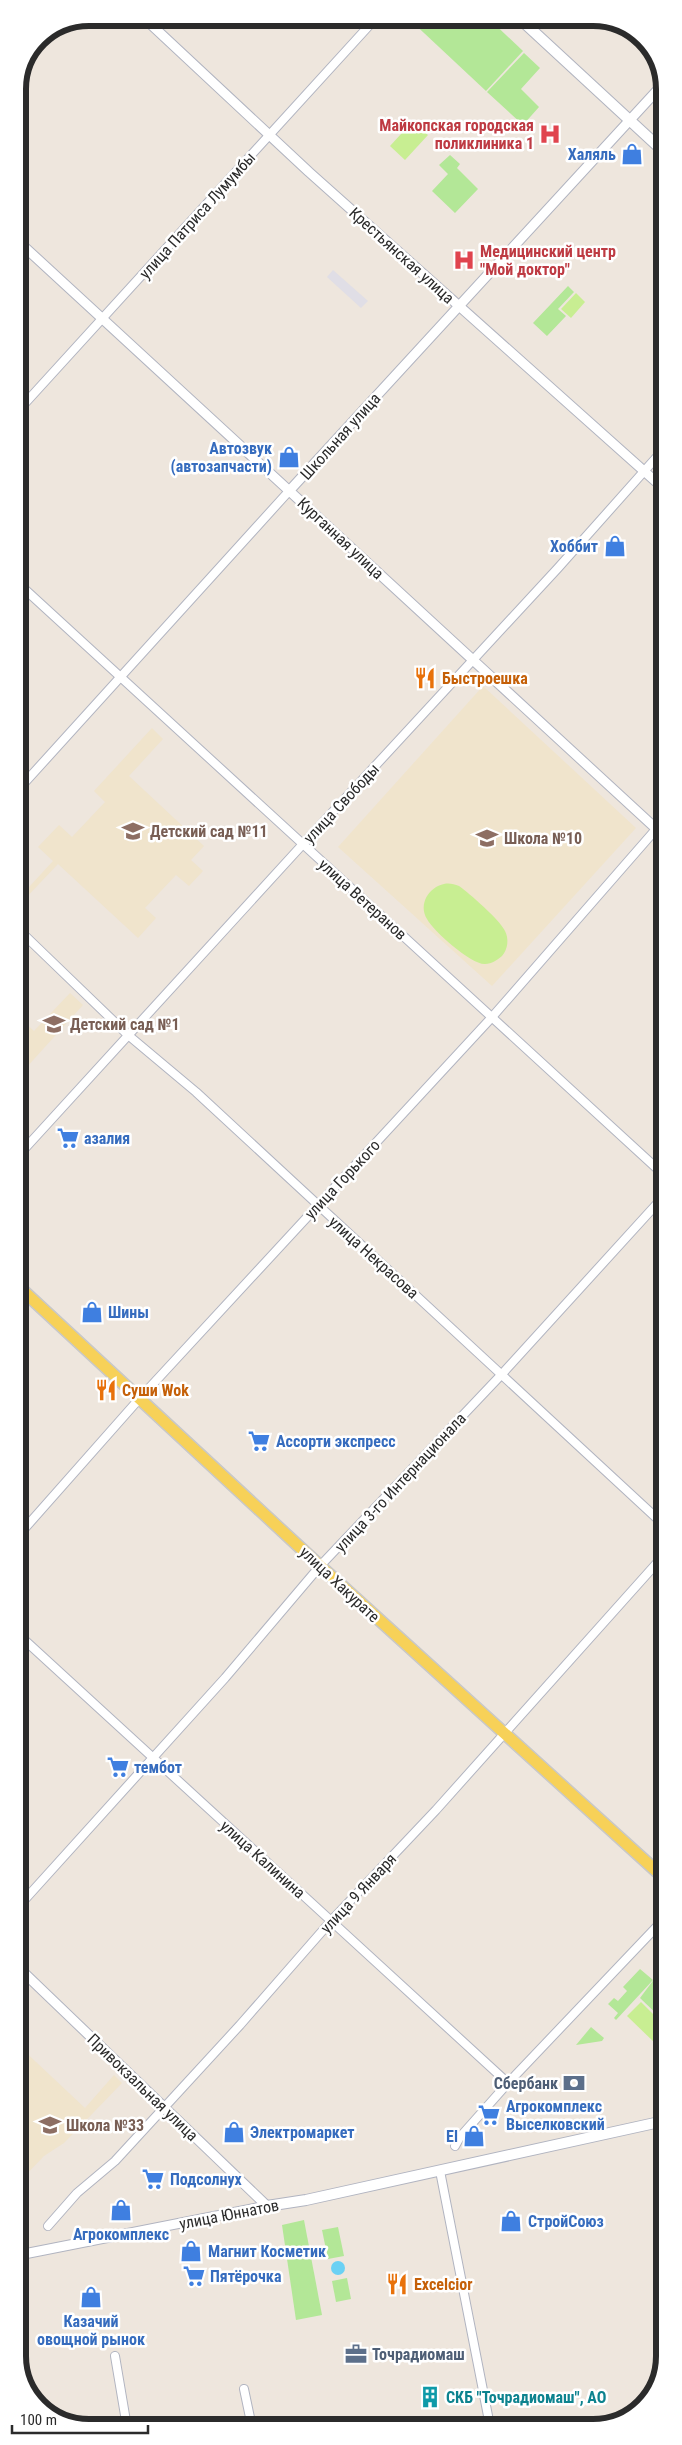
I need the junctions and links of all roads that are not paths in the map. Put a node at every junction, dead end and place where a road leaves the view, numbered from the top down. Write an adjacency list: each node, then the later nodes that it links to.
1 (153, 26): 6 (street, Крестьянская улица)
2 (369, 26): 6 (street, улица Патриса Лумумбы)
3 (528, 26): 5 (main road)
4 (656, 92): 5 (street, Школьная улица)
5 (630, 120): 7 (main road); 9 (street, Школьная улица)
6 (269, 134): 9 (street, Крестьянская улица); 10 (street, улица Патриса Лумумбы)
7 (656, 144)
8 (26, 249): 10 (street, Курганная улица)
9 (458, 305): 13 (street, Крестьянская улица); 15 (street, Школьная улица)
10 (102, 321): 11 (street, улица Патриса Лумумбы); 15 (street, Курганная улица)
11 (26, 402)
12 (656, 458): 13 (street, улица Свободы)
13 (644, 471): 14 (street, Крестьянская улица); 17 (street, улица Свободы)
14 (656, 482)
15 (290, 490): 17 (street, Курганная улица); 18 (street, Школьная улица)
16 (26, 590): 18 (street, улица Ветеранов)
17 (473, 660): 20 (street, Курганная улица); 21 (street, улица Свободы)
18 (120, 677): 19 (street, Школьная улица); 21 (street, улица Ветеранов)
19 (26, 781)
20 (656, 829): 23 (street, улица Горького)
21 (303, 844): 23 (street, улица Ветеранов); 24 (street, улица Свободы)
22 (26, 937): 24 (street, улица Некрасова)
23 (493, 1016): 26 (street, улица Ветеранов); 27 (street, улица Горького)
24 (128, 1035): 25 (street, улица Свободы); 27 (street, улица Некрасова)
25 (26, 1147)
26 (656, 1167)
27 (317, 1205): 30 (street, улица Некрасова); 31 (street, улица Горького)
28 (656, 1205): 30 (street, улица 3-го Интернационала)
29 (26, 1293): 31 (main road, улица Хакурате)
30 (502, 1374): 32 (street, улица Некрасова); 35 (street, улица 3-го Интернационала)
31 (140, 1398): 33 (street, улица Горького); 35 (main road, улица Хакурате)
32 (656, 1518)
33 (26, 1527)
34 (656, 1565): 37 (street, улица 9 Января)
35 (320, 1566): 37 (main road, улица Хакурате); 38 (street, улица 3-го Интернационала)
36 (26, 1641): 38 (street, улица Калинина)
37 (504, 1733): 39 (main road, улица Хакурате); 41 (street, улица 9 Января)
38 (153, 1758): 40 (street, улица 3-го Интернационала); 41 (street, улица Калинина)
39 (656, 1871)
40 (26, 1898)
41 (331, 1921): 44 (street, улица Калинина); 45 (street, улица 9 Января)
42 (656, 1927): 44 (street)
43 (26, 1975): 45 (street, Привокзальная улица)
44 (508, 2083): 47 (street)
45 (164, 2106): 49 (street, Привокзальная улица); 50 (street, улица 9 Января)
46 (656, 2123): 48 (main road, улица Юннатов)
47 (455, 2146)
48 (440, 2171): 49 (main road, улица Юннатов); 56 (street)
49 (267, 2206): 51 (street, улица Юннатов)
50 (48, 2226)
51 (26, 2254)
52 (114, 2356): 54 (street)
53 (244, 2389): 55 (street)
54 (126, 2419)
55 (250, 2419)
56 (489, 2419)

